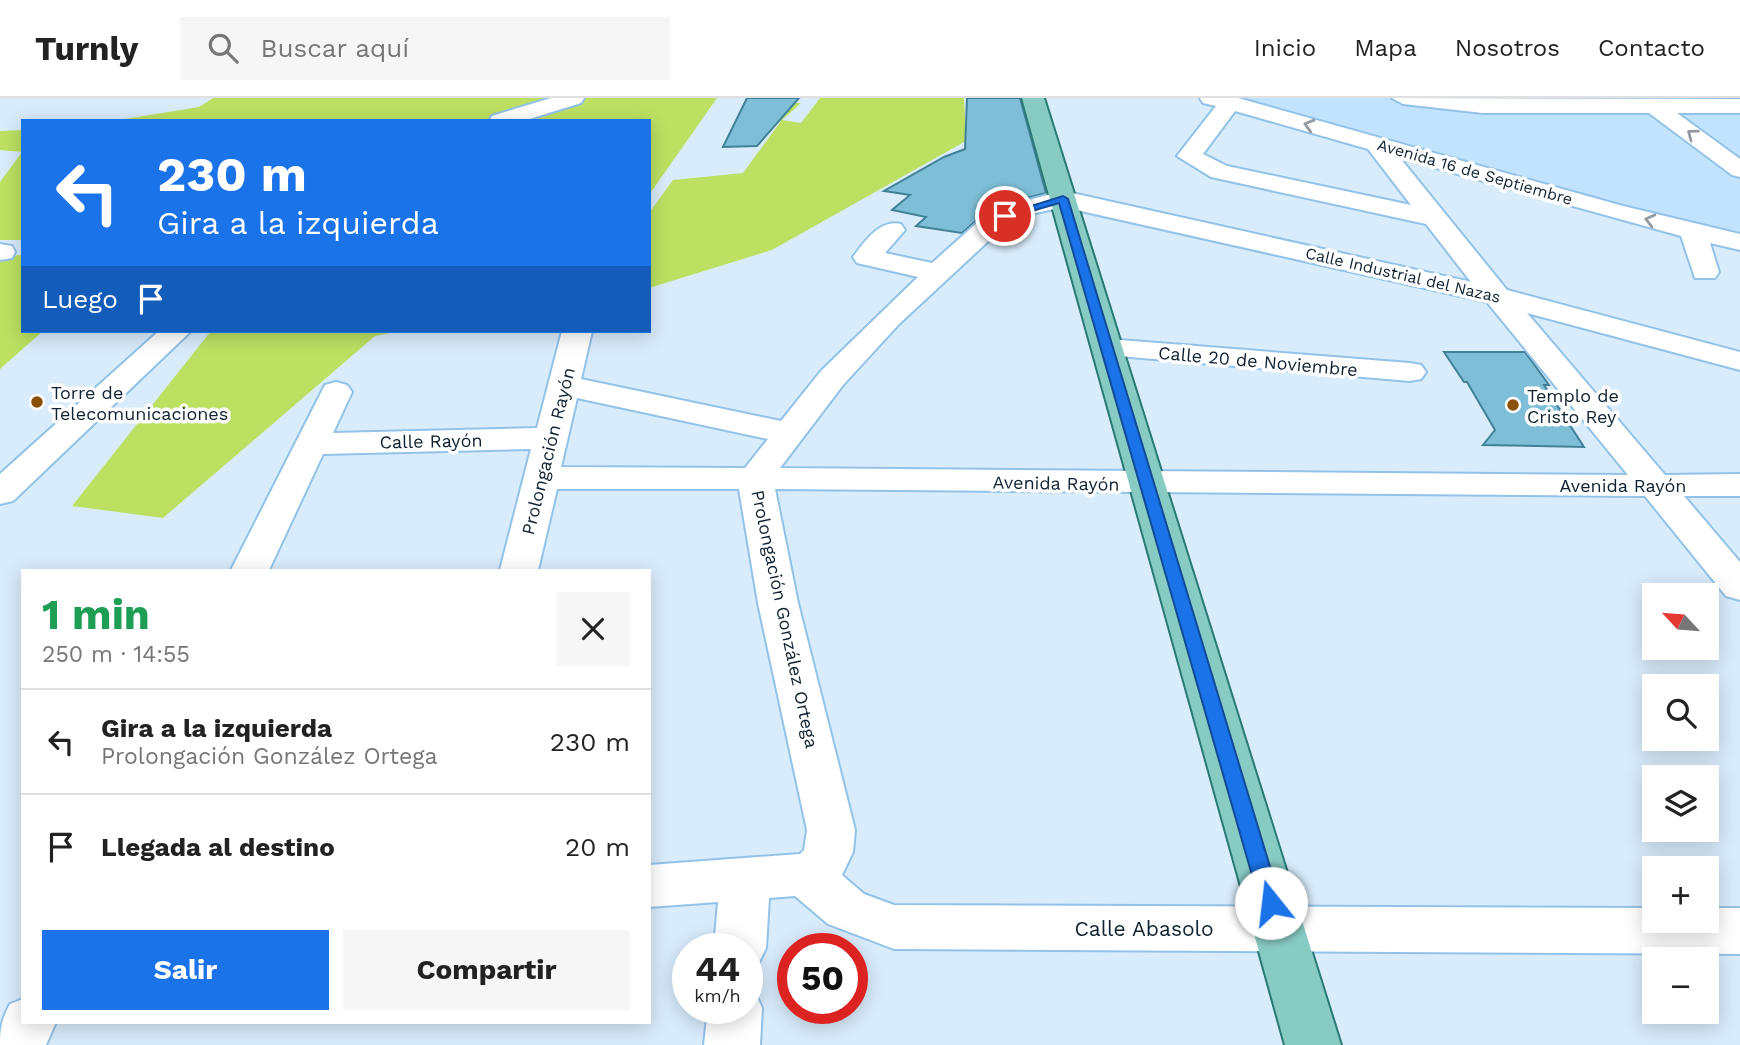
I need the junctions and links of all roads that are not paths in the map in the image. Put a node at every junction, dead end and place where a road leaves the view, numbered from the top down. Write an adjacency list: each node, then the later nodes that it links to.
1 (573, 98): 7 (street)
2 (1033, 98): 10 (main road)
3 (1403, 98): 5 (street)
4 (1221, 101): 8 (street, Avenida 16 de Septiembre, one-way to 4); 11 (street)
5 (1649, 102): 6 (street); 9 (street, one-way to 5)
6 (1740, 106)
7 (506, 119)
8 (1375, 143): 11 (street); 13 (street, Avenida 16 de Septiembre, one-way to 8)
9 (1740, 170)
10 (1063, 199): 16 (street, Prolongación González Ortega); 17 (street, Calle Industrial del Nazas); 20 (main road)
11 (1436, 218): 17 (street)
12 (891, 230): 16 (street)
13 (1693, 231): 14 (street, Avenida 16 de Septiembre); 15 (street)
14 (1740, 242)
15 (1705, 272)
16 (938, 273): 25 (street, Prolongación González Ortega)
17 (1497, 296): 21 (street, Calle Industrial del Nazas); 31 (street)
18 (174, 333): 33 (street)
19 (577, 333): 23 (street, Prolongación Rayón)
20 (1107, 348): 22 (street, Calle 20 de Noviembre); 30 (main road)
21 (1740, 361)
22 (1410, 372)
23 (564, 385): 25 (street); 26 (street, Prolongación Rayón)
24 (336, 392): 27 (street)
25 (789, 433): 29 (street, Prolongación González Ortega)
26 (550, 438): 27 (street, Calle Rayón); 28 (street, Prolongación Rayón)
27 (311, 444): 34 (street)
28 (541, 478): 29 (street, Avenida Rayón); 35 (street, Prolongación Rayón)
29 (755, 478): 30 (street, Avenida Rayón); 37 (street, Prolongación González Ortega)
30 (1147, 485): 31 (street, Avenida Rayón); 40 (main road)
31 (1657, 485): 32 (street, Avenida Rayón); 36 (street)
32 (1740, 485)
33 (0, 493)
34 (250, 569)
35 (519, 569)
36 (1740, 587)
37 (805, 874): 38 (street); 40 (street, Calle Abasolo)
38 (745, 879): 39 (street); 42 (street)
39 (651, 886)
40 (1278, 928): 41 (street, Calle Abasolo); 45 (main road)
41 (1740, 931)
42 (741, 933)
43 (734, 1024): 44 (street)
44 (732, 1045)
45 (1313, 1045)

